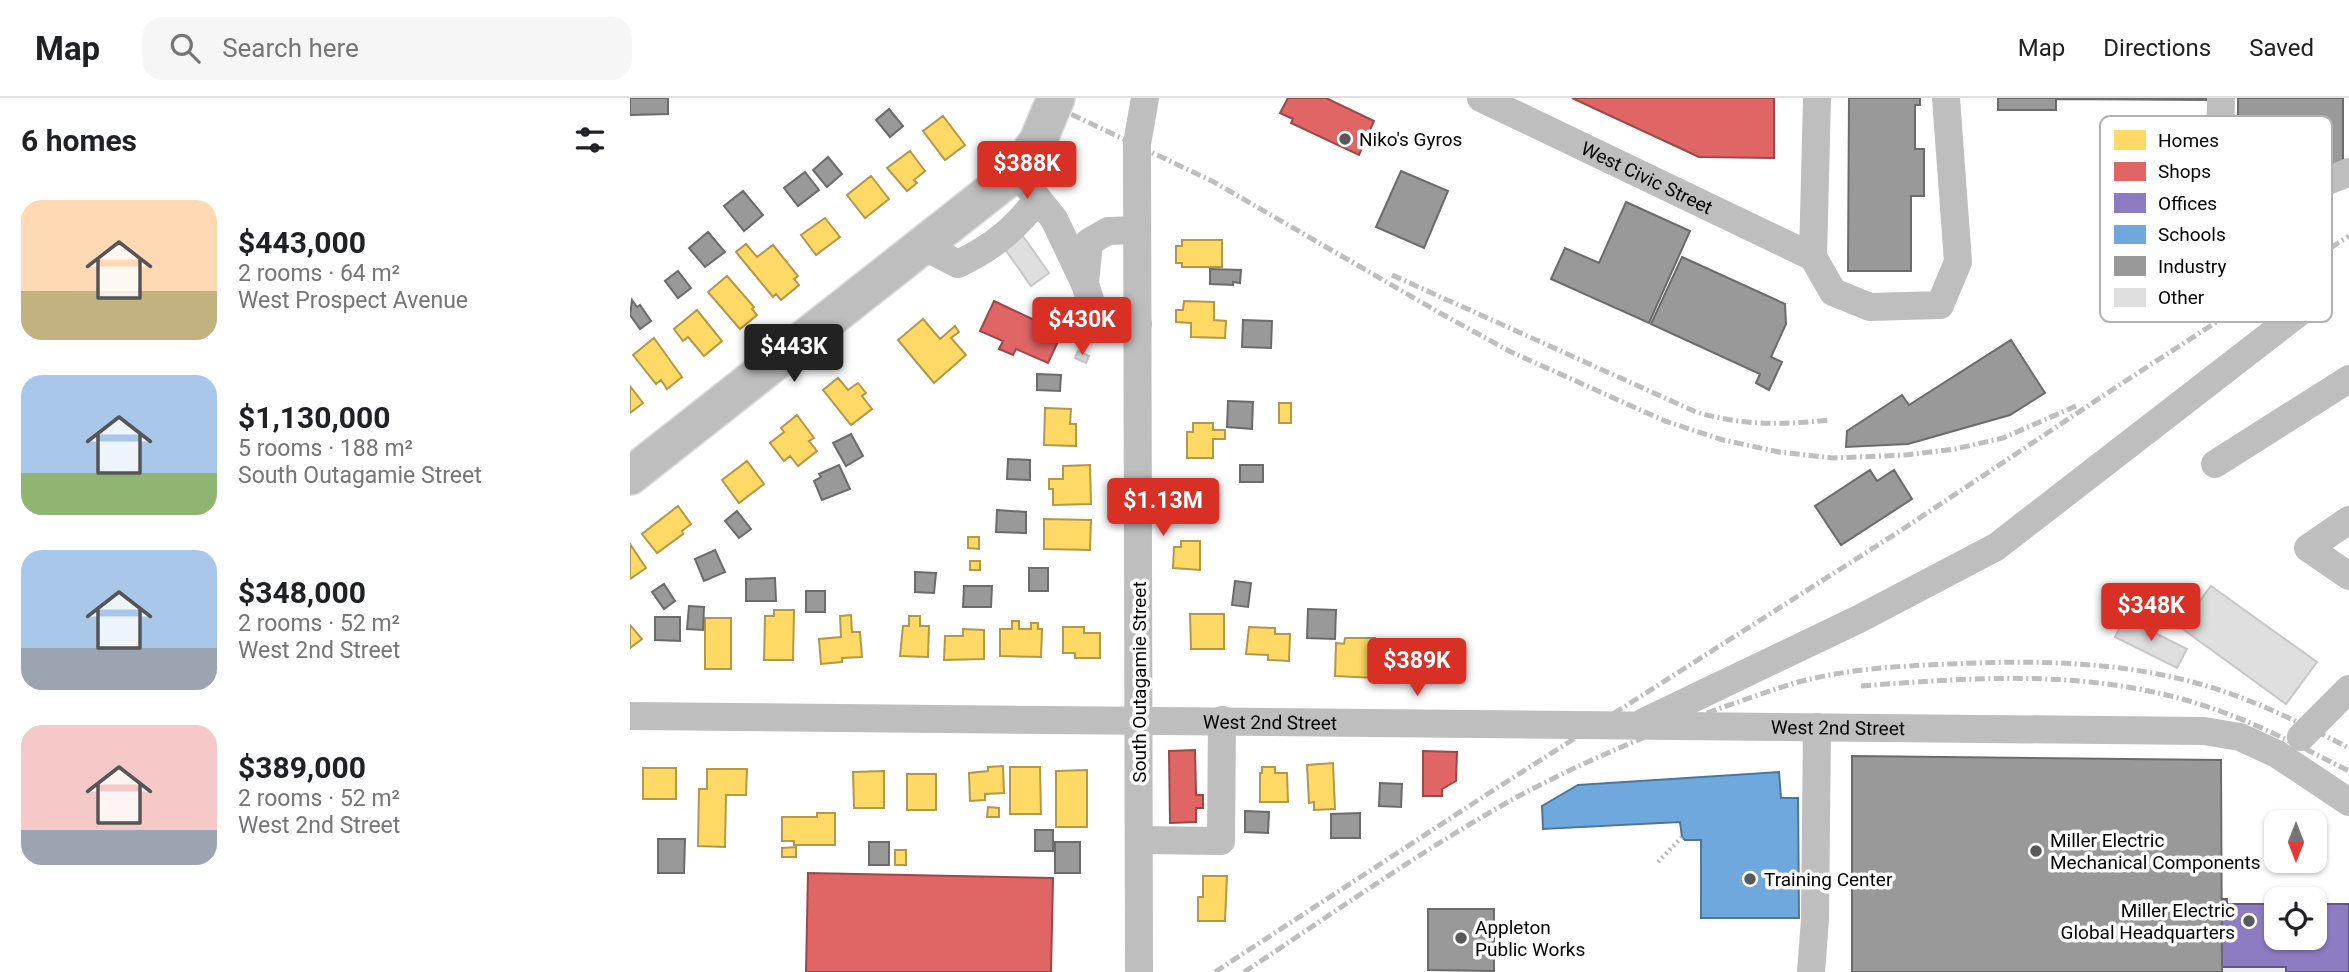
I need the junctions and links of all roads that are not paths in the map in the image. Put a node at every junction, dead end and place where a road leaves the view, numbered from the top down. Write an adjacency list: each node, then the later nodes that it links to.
1 (1056, 98): 10 (main road)
2 (1145, 98): 11 (street, South Outagamie Street)
3 (1481, 98): 12 (street, West Civic Street)
4 (1817, 98): 12 (street)
5 (1947, 98): 12 (street)
6 (2221, 98): 7 (street)
7 (2221, 116)
8 (2349, 172): 9 (street)
9 (2332, 179)
10 (1027, 186): 13 (street); 18 (main road)
11 (1137, 230): 13 (street); 15 (street, South Outagamie Street)
12 (1813, 257)
13 (1085, 284): 15 (street)
14 (2287, 322): 25 (street)
15 (1138, 324): 23 (street, South Outagamie Street)
16 (2349, 379): 17 (street)
17 (2215, 464)
18 (630, 476)
19 (2349, 520): 20 (street)
20 (2349, 576)
21 (2349, 689): 27 (street)
22 (630, 716): 23 (street, West 2nd Street)
23 (1139, 719): 24 (street, West 2nd Street); 29 (street, South Outagamie Street)
24 (1222, 720): 25 (street, West 2nd Street); 29 (street)
25 (1635, 726): 26 (street, West 2nd Street)
26 (1817, 727): 28 (street, West 2nd Street); 31 (street)
27 (2301, 737)
28 (2349, 802)
29 (1139, 840): 30 (street, South Outagamie Street)
30 (1139, 972)
31 (1811, 972)

